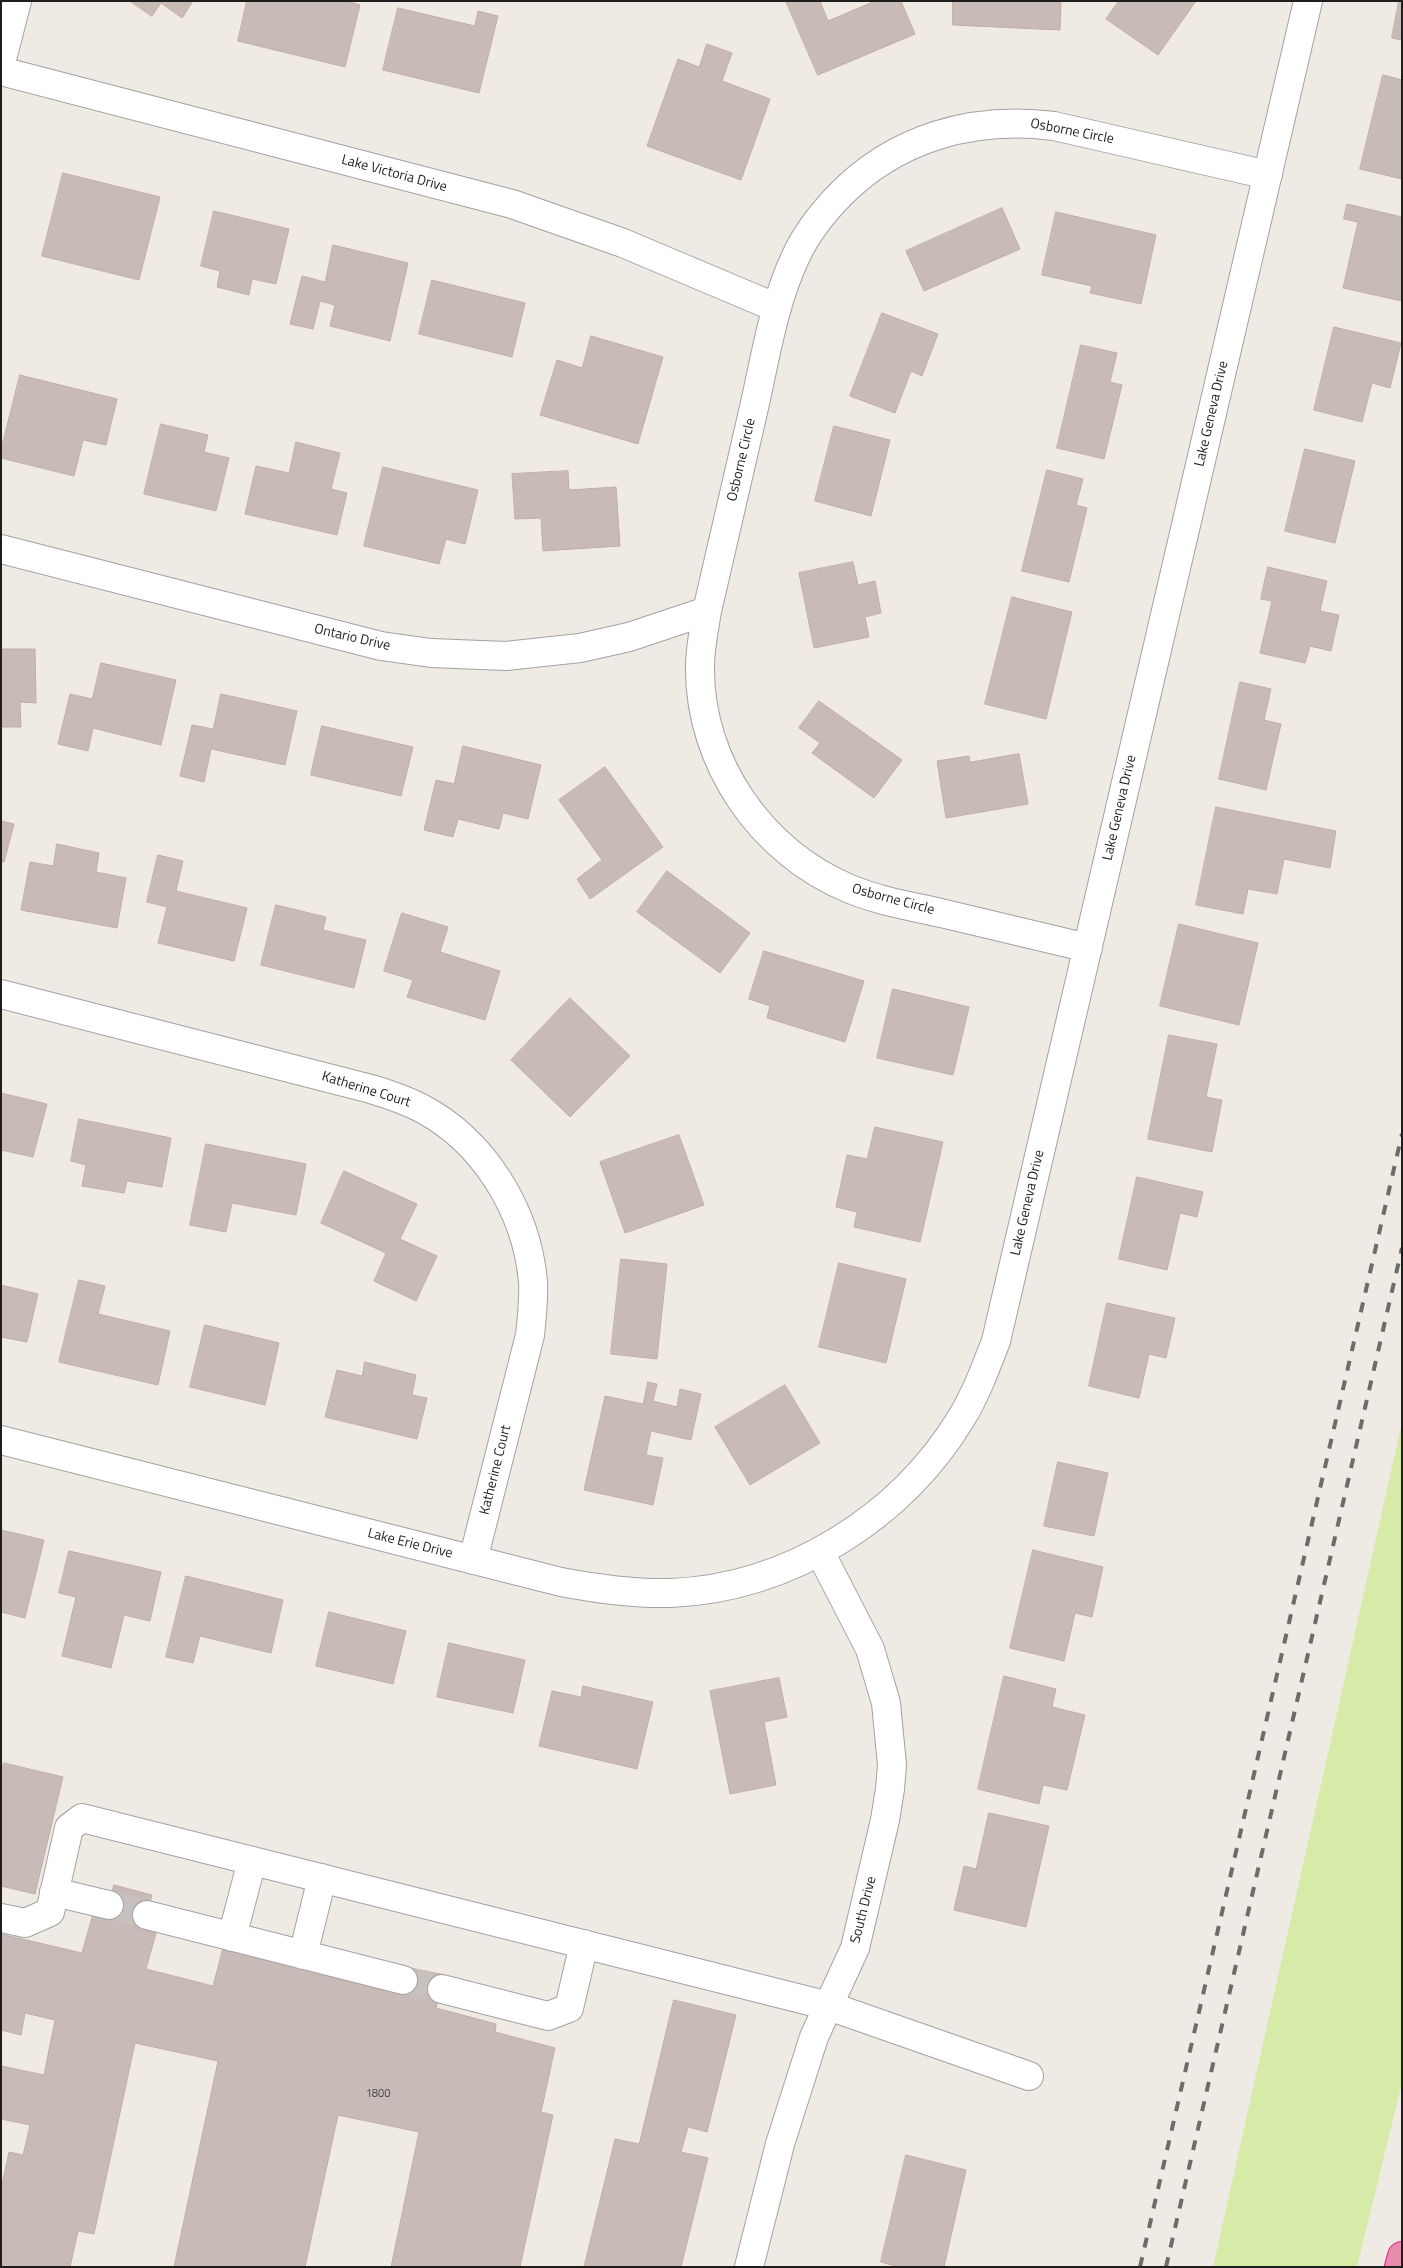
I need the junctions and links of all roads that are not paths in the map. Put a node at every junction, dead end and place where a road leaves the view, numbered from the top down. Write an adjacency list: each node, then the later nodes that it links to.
1 (17, 1): 3 (street)
2 (1308, 1): 5 (street, Lake Geneva Drive)
3 (1, 63)
4 (1, 71): 6 (street, Lake Victoria Drive)
5 (1268, 175): 6 (street, Osborne Circle); 9 (street, Lake Geneva Drive)
6 (777, 308): 8 (street, Osborne Circle)
7 (1, 549): 8 (street, Ontario Drive)
8 (707, 611): 9 (street, Osborne Circle)
9 (1088, 948): 12 (street, Lake Geneva Drive)
10 (1, 994): 13 (street, Katherine Court)
11 (1, 1440): 13 (street, Lake Erie Drive)
12 (820, 1552): 13 (street, Lake Erie Drive); 25 (street, South Drive)
13 (473, 1560)
14 (252, 1860): 15 (street); 16 (street); 20 (street)
15 (322, 1878): 21 (street); 22 (street)
16 (54, 1892): 17 (street); 19 (street)
17 (109, 1905)
18 (147, 1915): 20 (street)
19 (1, 1918)
20 (232, 1936): 22 (street)
21 (584, 1944): 24 (street); 25 (street)
22 (303, 1955): 23 (street)
23 (403, 1980)
24 (442, 1989)
25 (829, 2006): 26 (street); 28 (street, South Drive)
26 (1029, 2076)
27 (1402, 2256): 29 (highway)
28 (749, 2267)
29 (1399, 2267)

